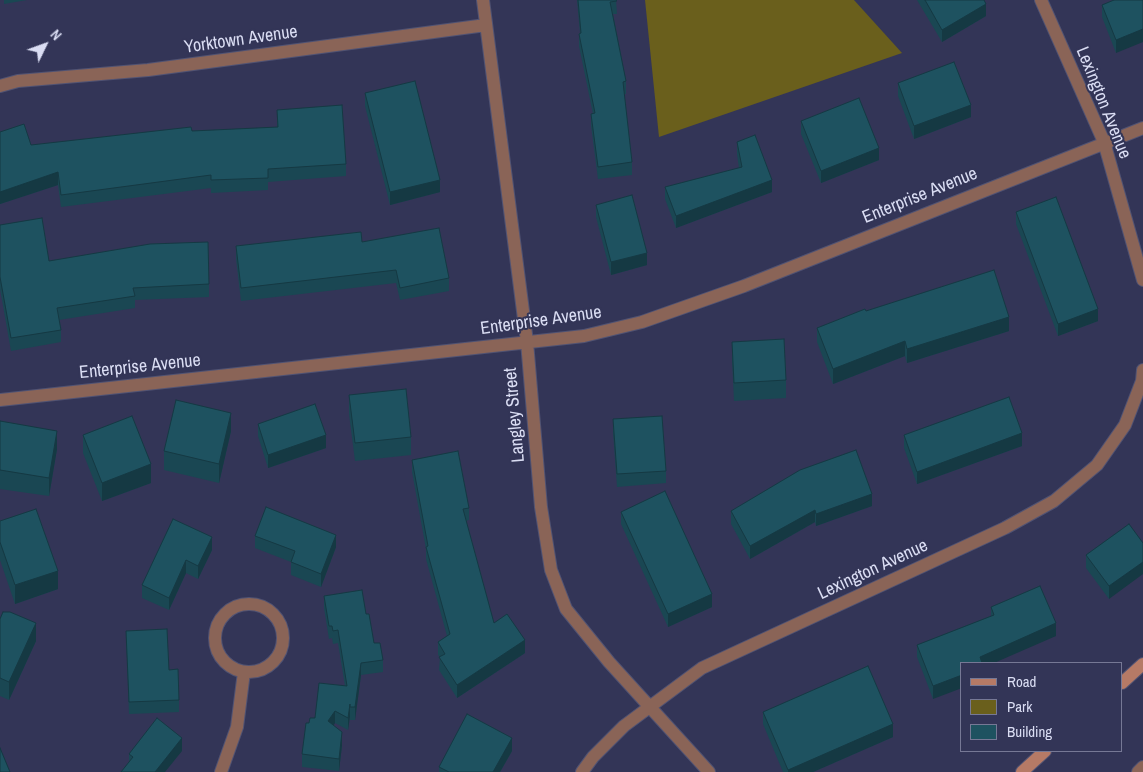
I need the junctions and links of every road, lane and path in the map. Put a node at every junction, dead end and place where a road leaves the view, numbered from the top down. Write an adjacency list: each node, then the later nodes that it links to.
1 (483, 0): 3 (street, Langley Street)
2 (1040, 0): 6 (street, Lexington Avenue)
3 (486, 25): 4 (street, Yorktown Avenue); 8 (street, Langley Street)
4 (0, 86)
5 (1143, 128): 6 (street, Enterprise Avenue)
6 (1104, 142): 7 (street, Lexington Avenue); 8 (street, Enterprise Avenue)
7 (1143, 280)
8 (527, 342): 10 (street, Enterprise Avenue); 14 (street, Langley Street)
9 (1143, 370): 14 (street, Lexington Avenue)
10 (0, 400)
11 (1143, 664): 13 (main road)
12 (244, 672): 12 (street); 17 (street)
13 (1123, 682)
14 (649, 707): 18 (street, Lexington Avenue); 19 (street, Langley Street)
15 (1045, 752): 20 (main road)
16 (1143, 767): 21 (street)
17 (221, 772)
18 (582, 772)
19 (709, 772)
20 (1022, 772)
21 (1138, 772)

